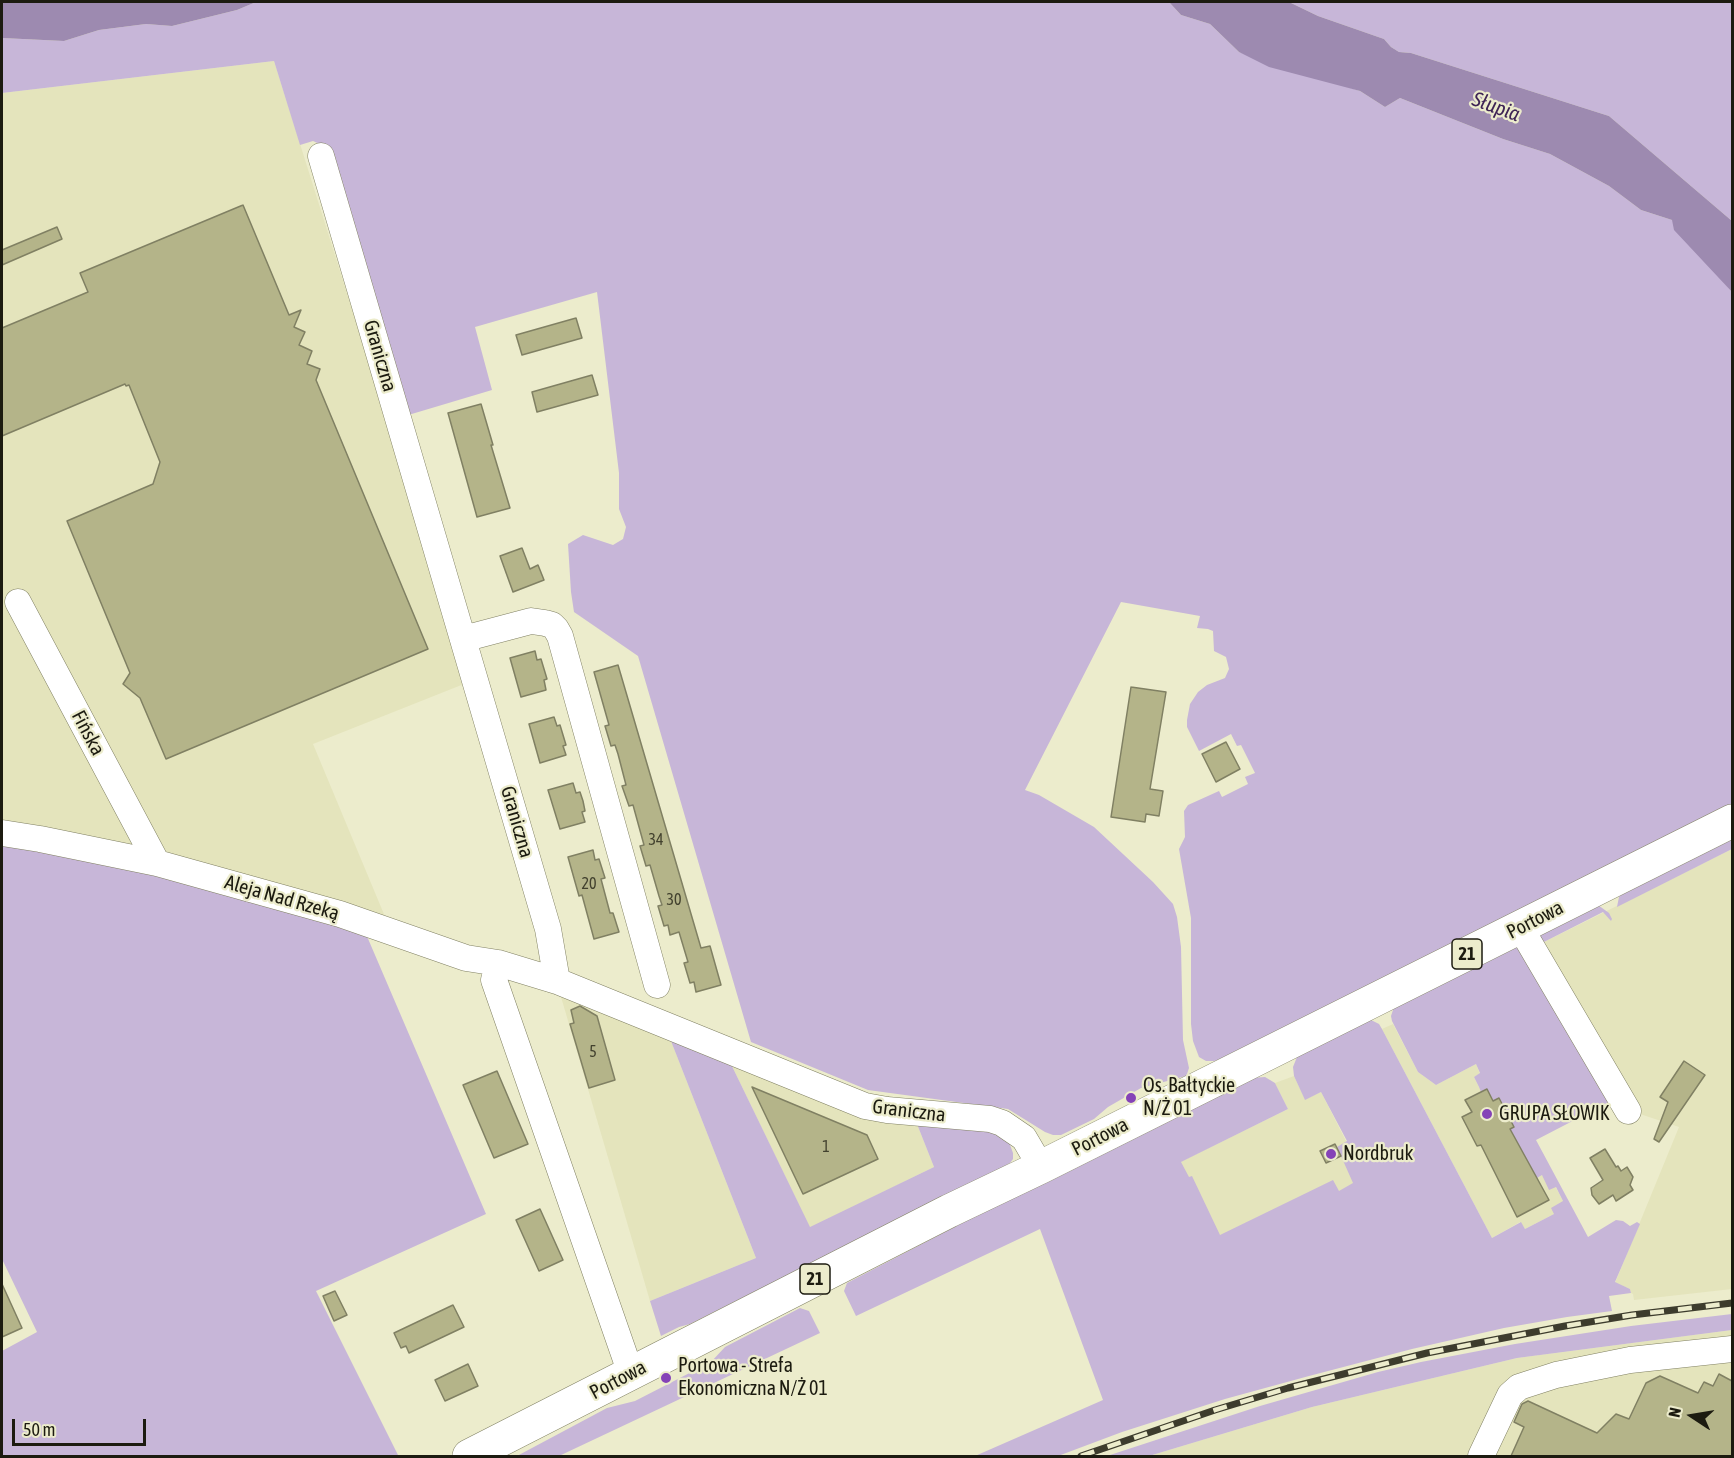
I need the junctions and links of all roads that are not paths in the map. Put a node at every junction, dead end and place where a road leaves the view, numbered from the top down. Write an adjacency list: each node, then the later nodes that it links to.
1 (321, 156): 3 (street, Graniczna)
2 (18, 602): 6 (street, Fińska)
3 (463, 639): 9 (street, Graniczna); 10 (street)
4 (1732, 821): 7 (main road, Portowa / 21)
5 (2, 833): 6 (street, Aleja Nad Rzeką)
6 (157, 863): 8 (street, Aleja Nad Rzeką)
7 (1520, 927): 11 (street); 12 (main road, Portowa / 21)
8 (498, 963): 9 (street, Aleja Nad Rzeką); 14 (street)
9 (557, 981): 12 (street, Graniczna)
10 (657, 985)
11 (1628, 1111)
12 (1041, 1167): 14 (main road, Portowa / 21)
13 (1732, 1349): 16 (street)
14 (631, 1374): 15 (main road, Portowa / 21)
15 (469, 1456)
16 (1480, 1456)

